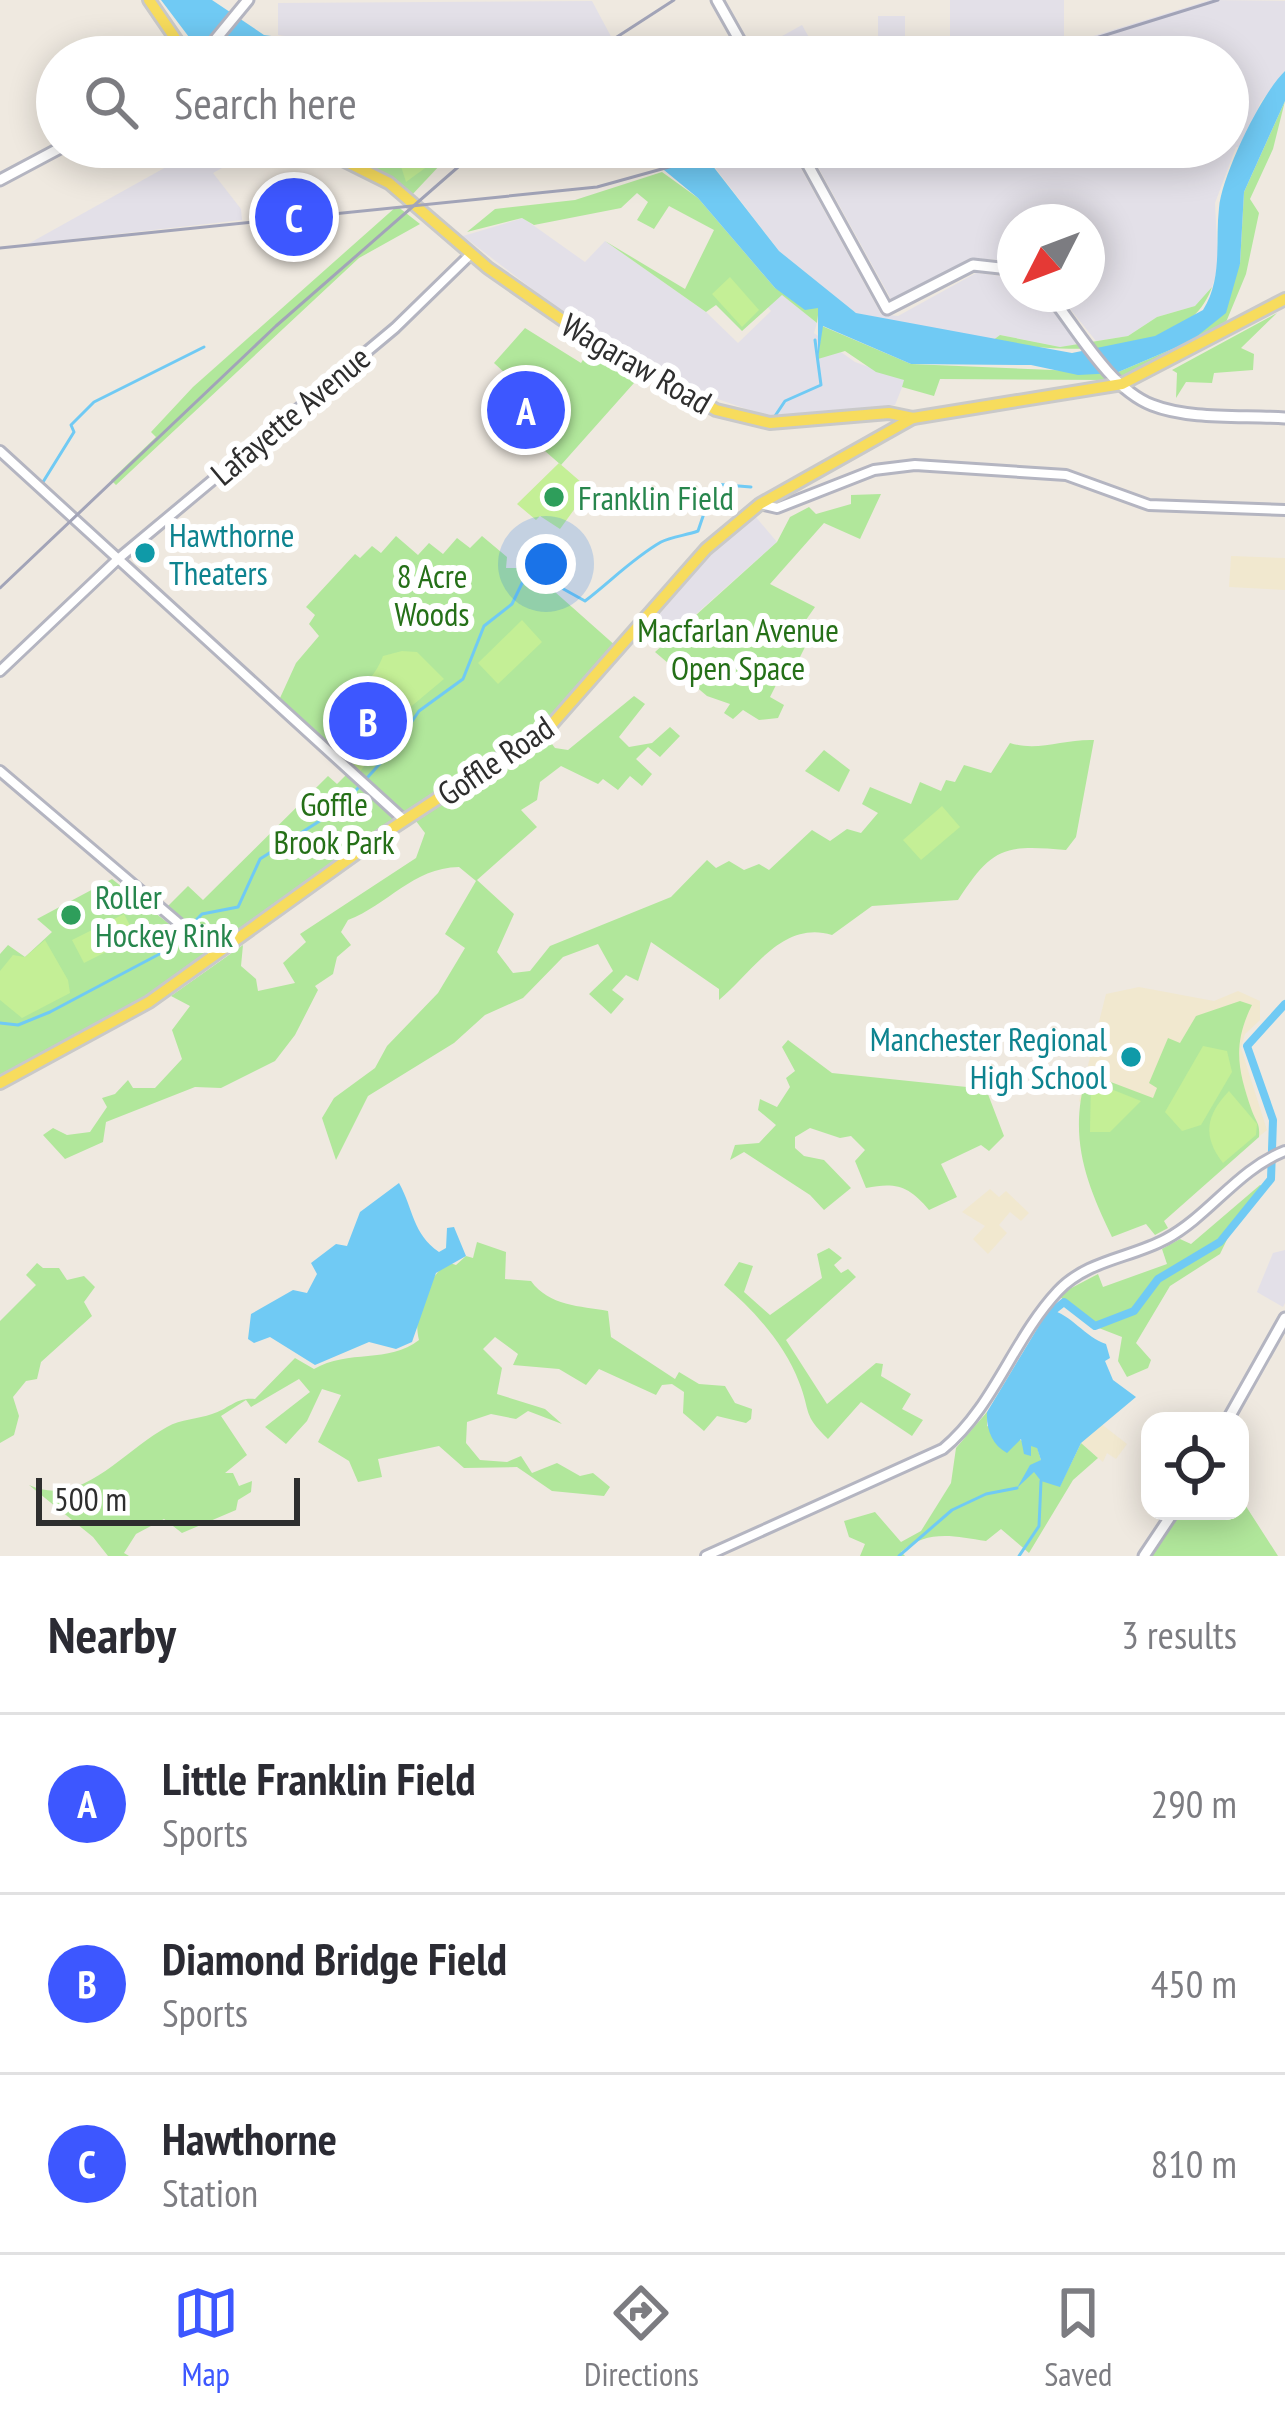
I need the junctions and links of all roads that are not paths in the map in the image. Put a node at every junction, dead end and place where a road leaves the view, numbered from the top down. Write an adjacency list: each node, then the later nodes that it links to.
1 (149, 0): 4 (main road)
2 (717, 0): 6 (main road)
3 (248, 2): 5 (main road)
4 (174, 36)
5 (219, 36)
6 (737, 36)
7 (36, 161): 10 (main road)
8 (357, 168): 11 (main road, Wagaraw Road)
9 (809, 168): 12 (main road)
10 (0, 180)
11 (470, 254): 16 (main road, Wagaraw Road); 21 (street, Lafayette Avenue)
12 (997, 267)
13 (1285, 299): 15 (main road, Goffle Road)
14 (1062, 312): 15 (main road)
15 (1119, 381): 16 (main road, Goffle Road); 17 (main road)
16 (913, 418): 19 (main road, Goffle Road)
17 (1285, 418)
18 (0, 451): 21 (street)
19 (760, 504): 20 (street); 24 (main road, Goffle Road)
20 (1285, 510)
21 (118, 559): 22 (street, Lafayette Avenue); 24 (street)
22 (0, 671)
23 (0, 771): 25 (street)
24 (404, 820): 25 (main road, Goffle Road)
25 (216, 955): 26 (main road, Goffle Road)
26 (0, 1083)
27 (1283, 1152): 31 (street)
28 (1285, 1318): 29 (main road)
29 (1232, 1412)
30 (1168, 1520): 32 (main road)
31 (706, 1556)
32 (1144, 1556)

